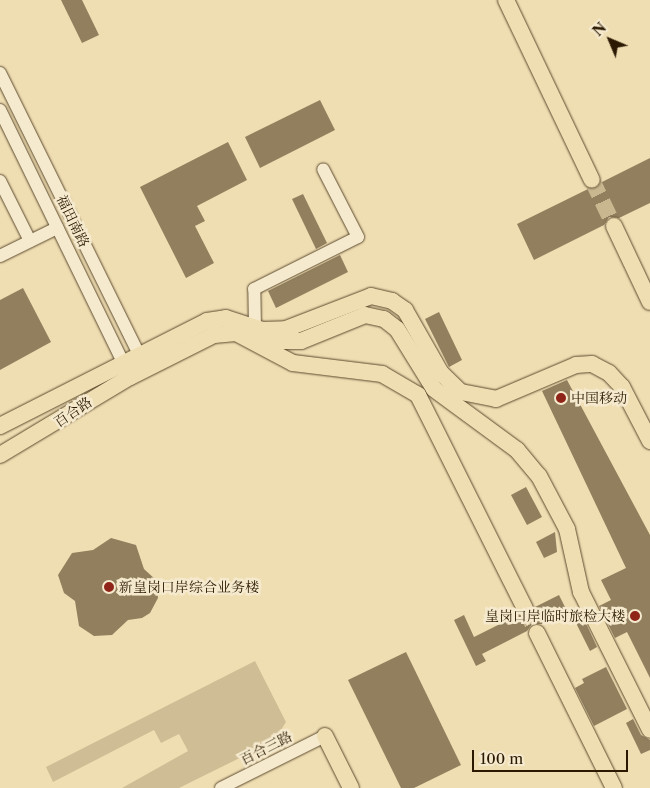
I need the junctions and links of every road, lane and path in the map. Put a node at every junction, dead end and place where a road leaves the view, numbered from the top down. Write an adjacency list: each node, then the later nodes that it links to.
1 (506, 0): 5 (main road)
2 (0, 73): 13 (street, 福田南路)
3 (0, 110): 8 (street, 福田南路)
4 (323, 169): 12 (street)
5 (592, 180)
6 (0, 181): 9 (street)
7 (614, 226): 11 (main road)
8 (57, 228): 9 (street); 14 (street, 福田南路)
9 (30, 241): 10 (street)
10 (0, 256)
11 (650, 302)
12 (254, 334): 13 (main road, 百合路); 16 (main road); 18 (main road); 20 (main road)
13 (143, 362): 14 (main road, 百合路)
14 (127, 370): 15 (main road, 百合路); 17 (main road, 百合路)
15 (0, 426)
16 (650, 441)
17 (0, 455)
18 (525, 609)
19 (537, 633): 24 (main road)
20 (650, 730)
21 (325, 736): 22 (street, 百合三路); 23 (main road)
22 (221, 788)
23 (351, 788)
24 (614, 788)

